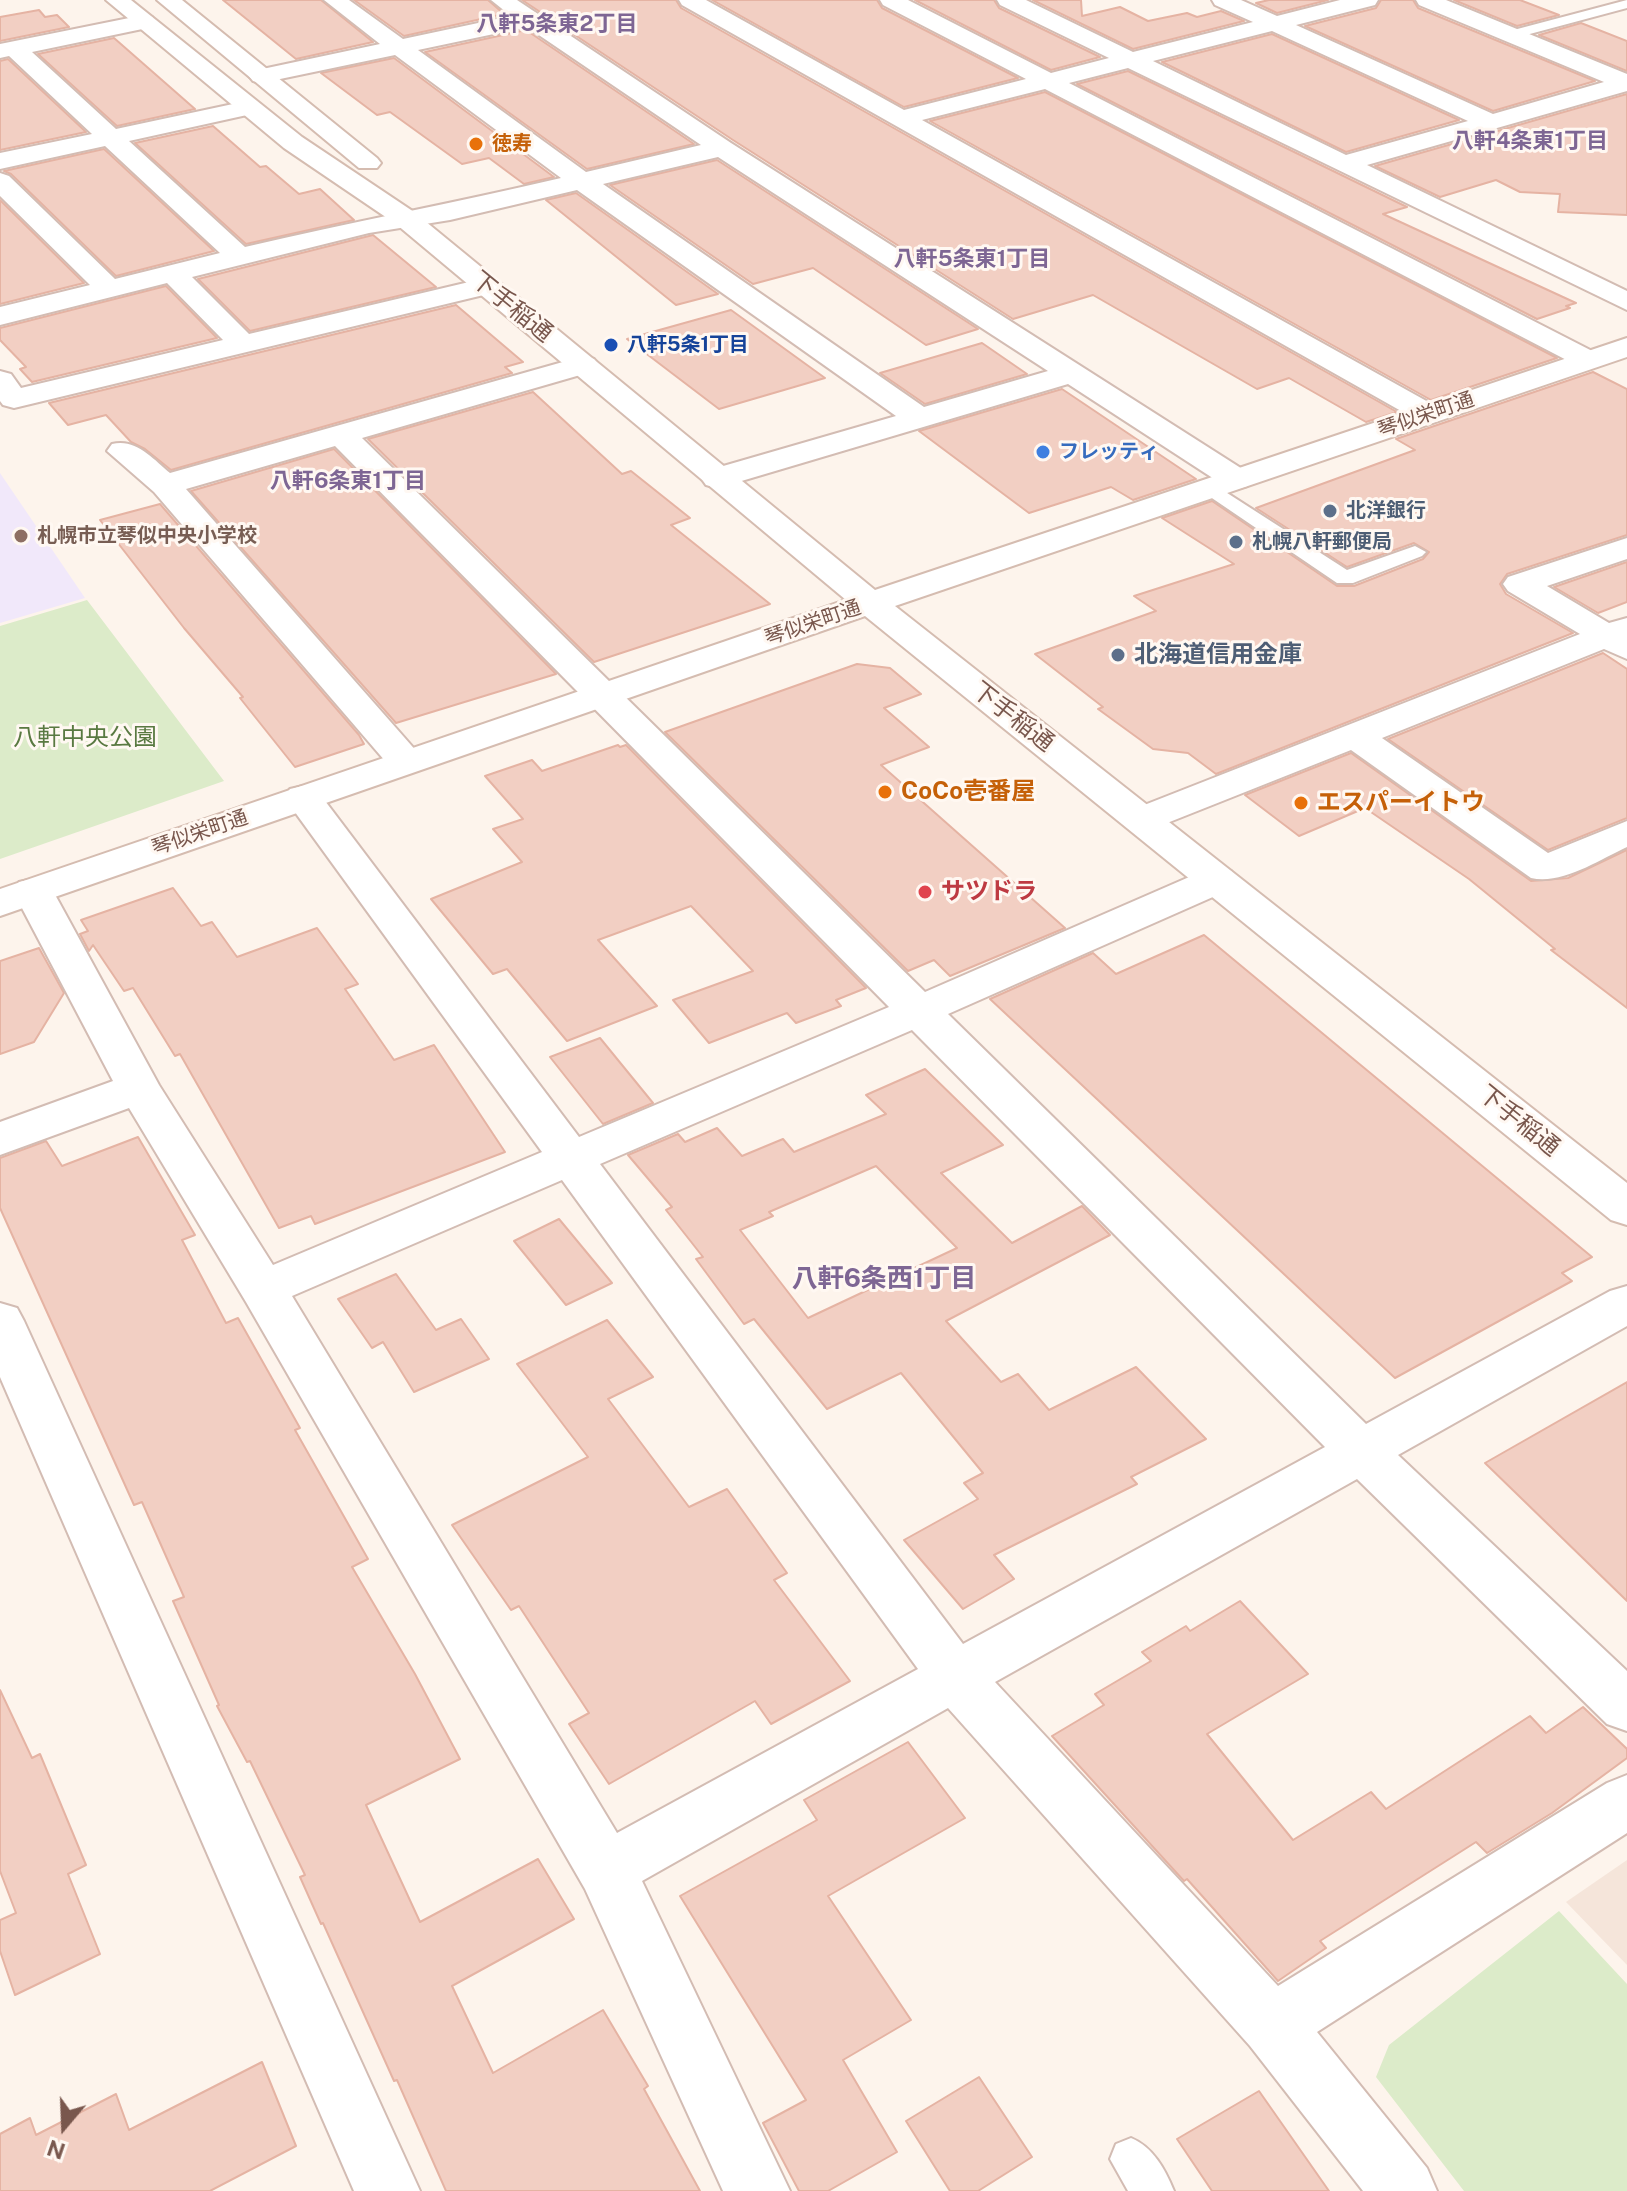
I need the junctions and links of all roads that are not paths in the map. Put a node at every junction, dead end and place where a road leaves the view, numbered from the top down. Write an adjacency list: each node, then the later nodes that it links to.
1 (117, 0): 13 (street, 下手稲通)
2 (168, 0): 19 (street, 下手稲通)
3 (335, 0): 16 (street)
4 (502, 0): 12 (street)
5 (690, 0): 23 (street)
6 (891, 0): 20 (street)
7 (1008, 0): 18 (street)
8 (1223, 0): 14 (street)
9 (1367, 0): 14 (street)
10 (1427, 0): 15 (street)
11 (1627, 4): 15 (lane)
12 (531, 19): 16 (street); 26 (street)
13 (144, 22): 17 (street); 22 (street, 下手稲通)
14 (1275, 22): 18 (street); 24 (street)
15 (1511, 35): 21 (street)
16 (402, 47): 19 (street); 30 (street)
17 (7, 50): 25 (street)
18 (1129, 60): 20 (street); 28 (street)
19 (261, 76): 31 (street, 下手稲通)
20 (1047, 81): 23 (street); 40 (street)
21 (1627, 83): 24 (street)
22 (247, 108): 25 (street); 31 (street, 下手稲通)
23 (898, 119): 44 (street)
24 (1491, 122): 28 (street)
25 (110, 137): 27 (street); 32 (street)
26 (722, 148): 30 (street); 42 (street)
27 (0, 161)
28 (1343, 164): 36 (street)
29 (0, 181): 35 (street)
30 (582, 181): 31 (street); 45 (street)
31 (405, 218): 32 (street); 34 (street, 下手稲通)
32 (240, 257): 33 (street)
33 (173, 273): 35 (street); 38 (street)
34 (486, 286): 38 (street); 41 (street, 下手稲通)
35 (109, 289): 37 (street)
36 (1627, 302)
37 (0, 316)
38 (242, 343): 43 (street)
39 (1627, 347): 40 (street, 琴似栄町通)
40 (1588, 360): 44 (street, 琴似栄町通)
41 (584, 365): 46 (street); 48 (street, 下手稲通)
42 (1073, 373): 45 (street); 49 (street)
43 (0, 380)
44 (1428, 414): 49 (street, 琴似栄町通)
45 (919, 418): 48 (street)
46 (342, 436): 50 (street); 55 (street)
47 (123, 451): 50 (street)
48 (717, 478): 53 (street, 下手稲通)
49 (1223, 484): 52 (lane); 53 (street, 琴似栄町通)
50 (165, 485): 57 (street)
51 (1627, 548): 54 (street)
52 (1415, 552)
53 (870, 603): 55 (street, 琴似栄町通); 59 (street, 下手稲通)
54 (1620, 637): 56 (street)
55 (600, 695): 57 (street, 琴似栄町通); 63 (street)
56 (1354, 735): 59 (street); 60 (street)
57 (405, 761): 58 (street, 琴似栄町通)
58 (303, 797): 62 (street, 琴似栄町通); 66 (street)
59 (1143, 819): 61 (street, 下手稲通)
60 (1627, 833)
61 (1217, 880): 63 (street); 67 (street, 下手稲通)
62 (16, 897): 64 (street)
63 (918, 1011): 66 (street); 71 (street)
64 (139, 1088): 65 (street); 68 (street)
65 (0, 1139)
66 (568, 1158): 68 (street); 72 (street)
67 (1619, 1191)
68 (263, 1289): 75 (street)
69 (1627, 1304): 71 (street)
70 (0, 1321): 77 (street)
71 (1360, 1450): 72 (street); 73 (street)
72 (956, 1678): 75 (street); 76 (street)
73 (1627, 1707)
74 (1627, 1801): 76 (street)
75 (606, 1870): 78 (street)
76 (1272, 2025): 79 (street)
77 (387, 2191)
78 (757, 2191)
79 (1404, 2191)

